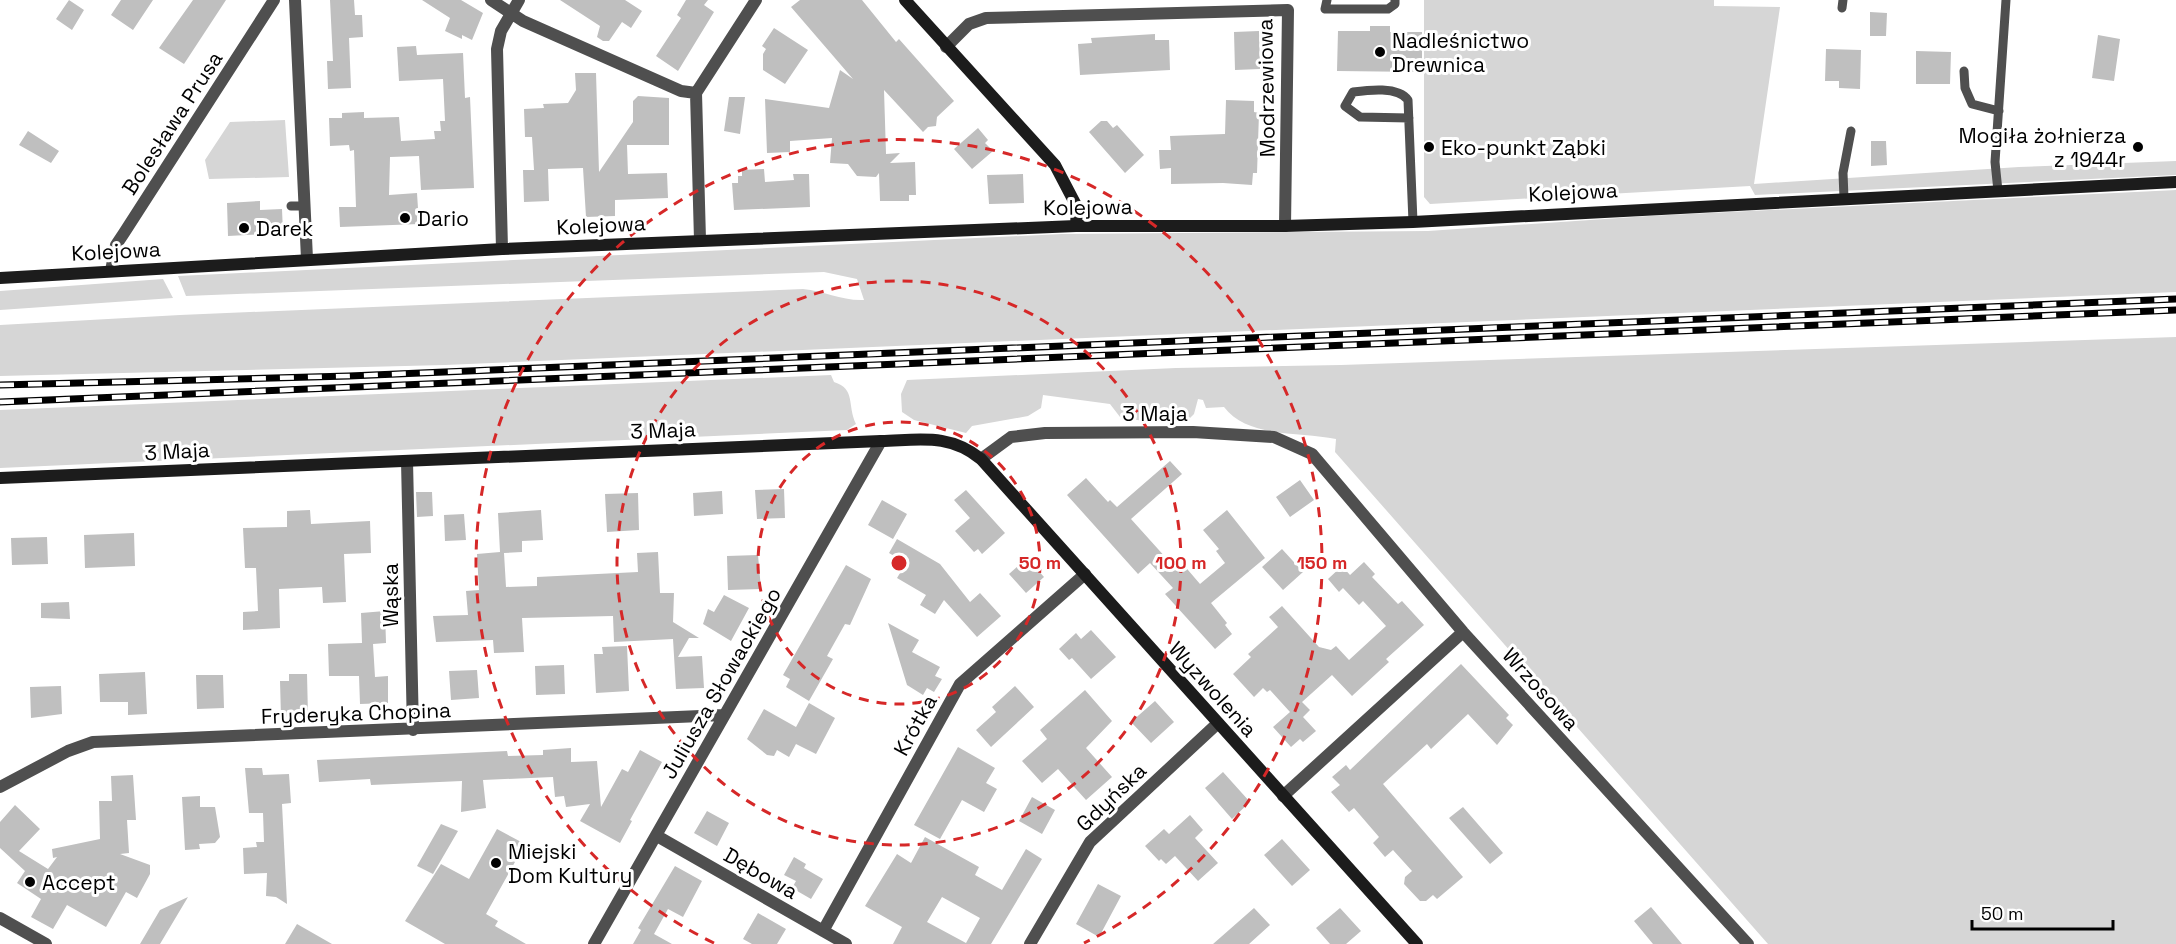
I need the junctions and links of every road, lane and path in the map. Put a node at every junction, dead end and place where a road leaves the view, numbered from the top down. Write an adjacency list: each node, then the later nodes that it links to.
1 (274, 0): 28 (street, Bolesława Prusa)
2 (295, 0): 21 (street)
3 (491, 0): 10 (street)
4 (519, 0): 10 (street)
5 (756, 0): 13 (street)
6 (905, 0): 11 (street)
7 (1327, 0): 8 (lane)
8 (1395, 0)
9 (2006, 0): 14 (lane)
10 (511, 13): 13 (street); 26 (street)
11 (946, 47): 23 (street); 24 (street, Modrzewiowa)
12 (1964, 71): 14 (lane)
13 (696, 93): 25 (street)
14 (1999, 111): 18 (lane)
15 (1408, 118): 15 (lane); 22 (lane)
16 (1851, 131): 19 (lane)
17 (2176, 182): 18 (street, Kolejowa)
18 (1998, 191): 19 (street, Kolejowa)
19 (1844, 198): 22 (street, Kolejowa)
20 (291, 206): 21 (lane)
21 (304, 206): 27 (street)
22 (1413, 222): 24 (street, Kolejowa)
23 (1076, 226): 24 (street, Kolejowa); 25 (street, Kolejowa)
24 (1285, 226)
25 (700, 240): 26 (street, Kolejowa)
26 (502, 249): 27 (street, Kolejowa)
27 (307, 259): 28 (street, Kolejowa)
28 (111, 271): 29 (street, Kolejowa)
29 (0, 278)
30 (881, 441): 32 (street, 3 Maja); 33 (street, 3 Maja); 37 (street, Juliusza Słowackiego)
31 (1312, 454): 32 (street, 3 Maja); 36 (street, Wrzosowa)
32 (981, 459): 35 (street, Wyzwolenia)
33 (407, 461): 34 (street, 3 Maja); 39 (street, Wąska)
34 (0, 478)
35 (1085, 574): 38 (street, Wyzwolenia); 44 (street, Krótka)
36 (1463, 632): 41 (street); 50 (street, Wrzosowa)
37 (724, 715): 39 (street, Fryderyka Chopina); 42 (street, Juliusza Słowackiego)
38 (1218, 723): 41 (street, Wyzwolenia); 48 (street, Gdyńska)
39 (413, 730): 40 (street, Fryderyka Chopina)
40 (0, 787)
41 (1283, 796): 49 (street, Wyzwolenia)
42 (657, 836): 44 (street, Dębowa); 46 (street, Juliusza Słowackiego)
43 (0, 918): 45 (street)
44 (823, 931): 47 (street, Dębowa)
45 (46, 944)
46 (594, 944)
47 (846, 944)
48 (1030, 944)
49 (1417, 944)
50 (1748, 944)

